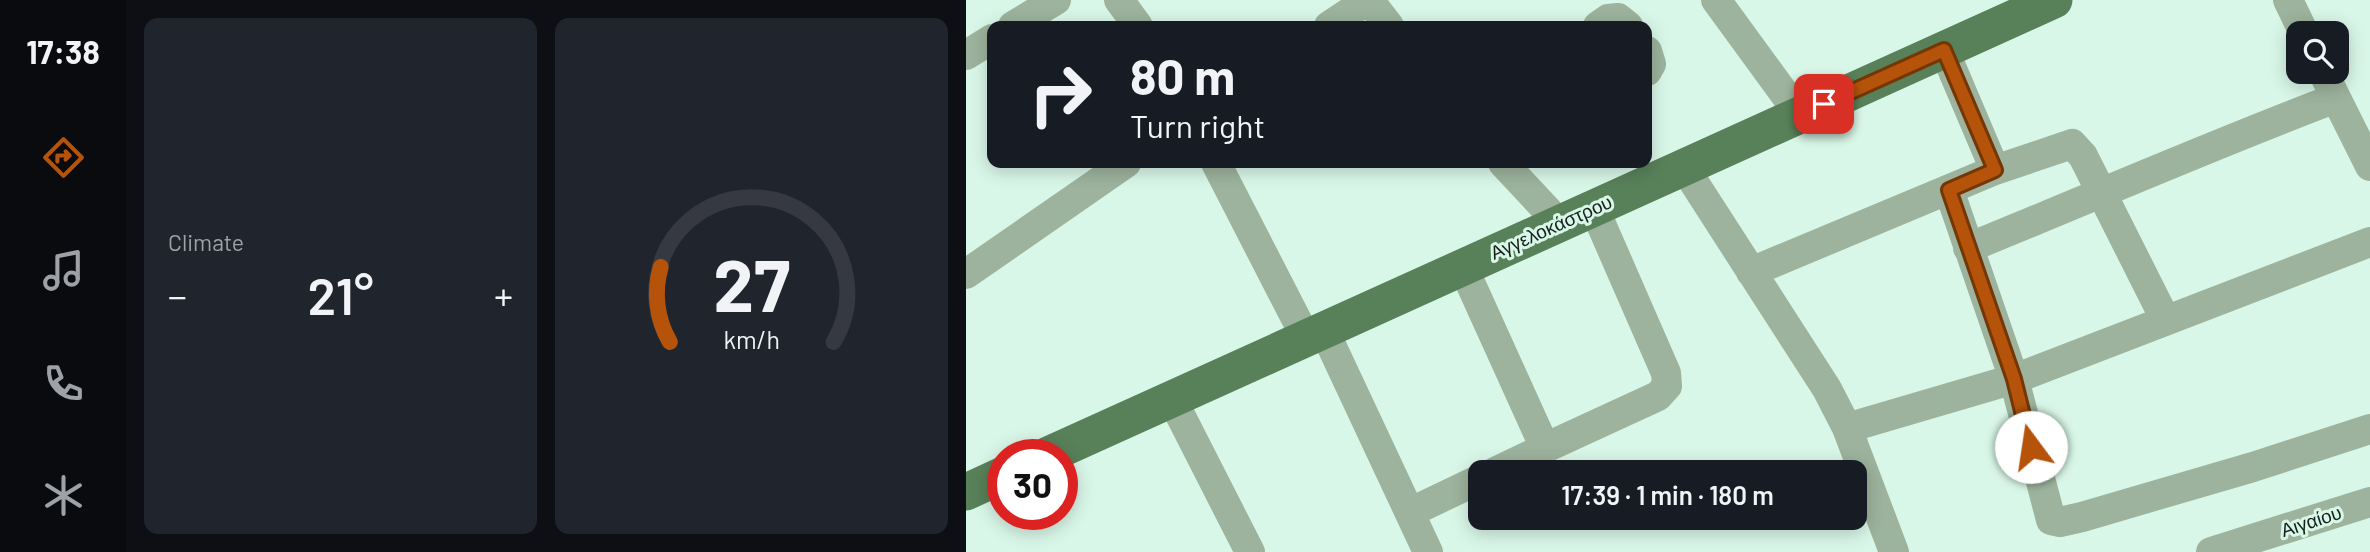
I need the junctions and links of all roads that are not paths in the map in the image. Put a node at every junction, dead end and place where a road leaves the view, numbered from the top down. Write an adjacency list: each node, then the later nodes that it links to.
1 (1056, 0): 7 (street)
2 (1119, 0): 8 (street)
3 (1369, 0): 9 (street); 10 (street)
4 (1716, 0): 18 (street)
5 (2054, 0): 15 (main road, Αγγελοκάστρου)
6 (2288, 0): 13 (street)
7 (1021, 21)
8 (1134, 21)
9 (1337, 21)
10 (1385, 21)
11 (1607, 21): 12 (street)
12 (1625, 21)
13 (2298, 21)
14 (987, 42): 16 (street)
15 (1944, 50): 18 (main road, Αγγελοκάστρου); 24 (street)
16 (966, 55)
17 (2330, 85): 19 (street); 26 (street)
18 (1800, 115): 20 (main road, Αγγελοκάστρου)
19 (2370, 166)
20 (1684, 167): 27 (main road, Αγγελοκάστρου); 32 (street)
21 (1119, 168): 33 (street)
22 (1219, 168): 35 (street)
23 (1518, 168): 28 (street)
24 (1995, 170): 25 (street); 26 (street)
25 (1949, 190): 30 (street); 32 (street)
26 (2101, 194): 30 (street); 34 (street)
27 (1594, 208): 28 (main road, Αγγελοκάστρου); 41 (street)
28 (1560, 224): 31 (main road, Αγγελοκάστρου)
29 (2370, 242): 34 (street)
30 (1968, 248): 36 (street)
31 (1462, 267): 35 (main road, Αγγελοκάστρου); 41 (street)
32 (1751, 272): 38 (street)
33 (966, 274)
34 (2165, 319): 36 (street)
35 (1315, 334): 37 (main road, Αγγελοκάστρου); 47 (street)
36 (2014, 379): 38 (street); 39 (street)
37 (1172, 399): 40 (main road, Αγγελοκάστρου); 50 (street)
38 (1847, 428): 51 (street)
39 (2370, 429)
40 (1078, 441)
41 (1545, 448): 42 (street)
42 (1520, 460)
43 (987, 482): 45 (main road)
44 (1468, 485): 47 (street)
45 (966, 492)
46 (2370, 502): 48 (street, Αιγαίου)
47 (1411, 512): 49 (street)
48 (2260, 545): 52 (street, Αιγαίου)
49 (1420, 549)
50 (1250, 552)
51 (1894, 552)
52 (2211, 552)

